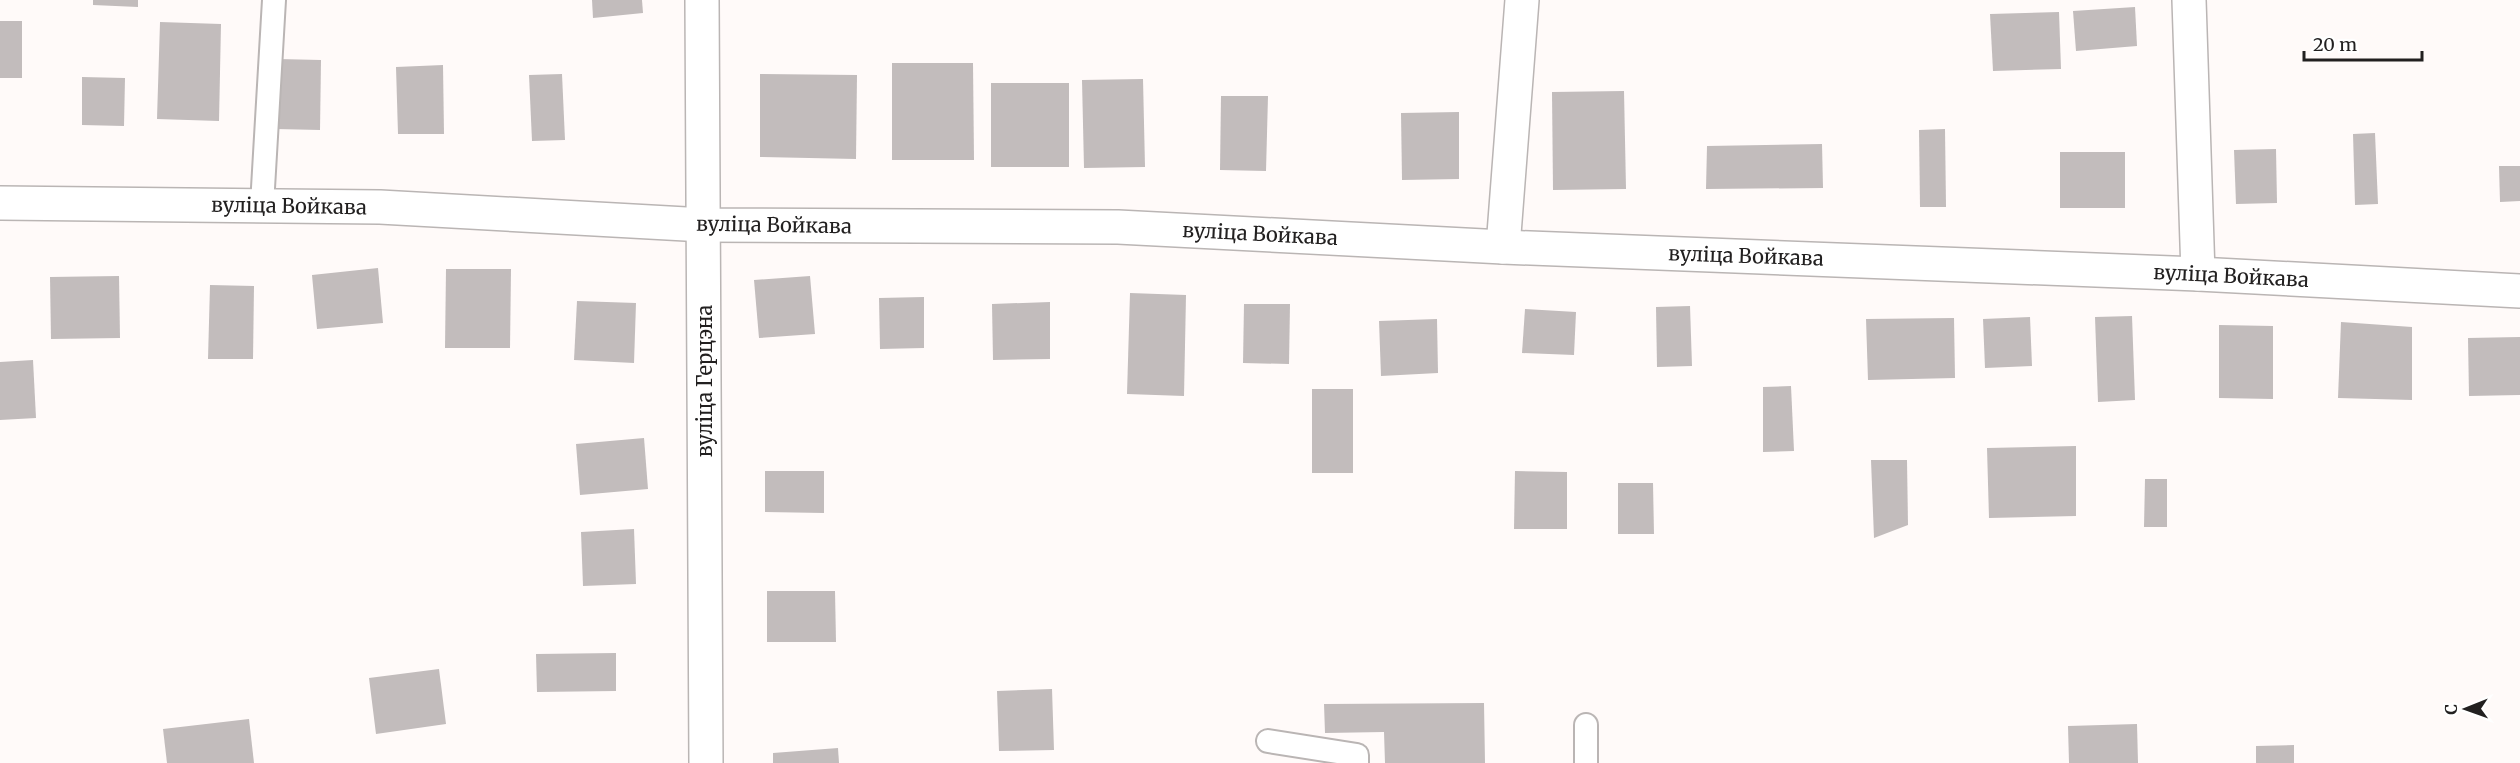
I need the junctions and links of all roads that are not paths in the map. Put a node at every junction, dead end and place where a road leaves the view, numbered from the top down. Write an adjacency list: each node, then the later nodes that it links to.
1 (274, 0): 6 (lane)
2 (702, 0): 7 (street, вуліца Герцэна)
3 (1522, 0): 8 (street)
4 (2188, 0): 9 (street)
5 (0, 203): 6 (street, вуліца Войкава)
6 (262, 205): 7 (street, вуліца Войкава)
7 (704, 225): 8 (street, вуліца Войкава); 13 (street, вуліца Герцэна)
8 (1503, 247): 9 (street, вуліца Войкава)
9 (2198, 274): 10 (street, вуліца Войкава)
10 (2520, 291)
11 (1586, 725): 15 (lane)
12 (1268, 741): 14 (lane)
13 (706, 763)
14 (1357, 763)
15 (1586, 763)

